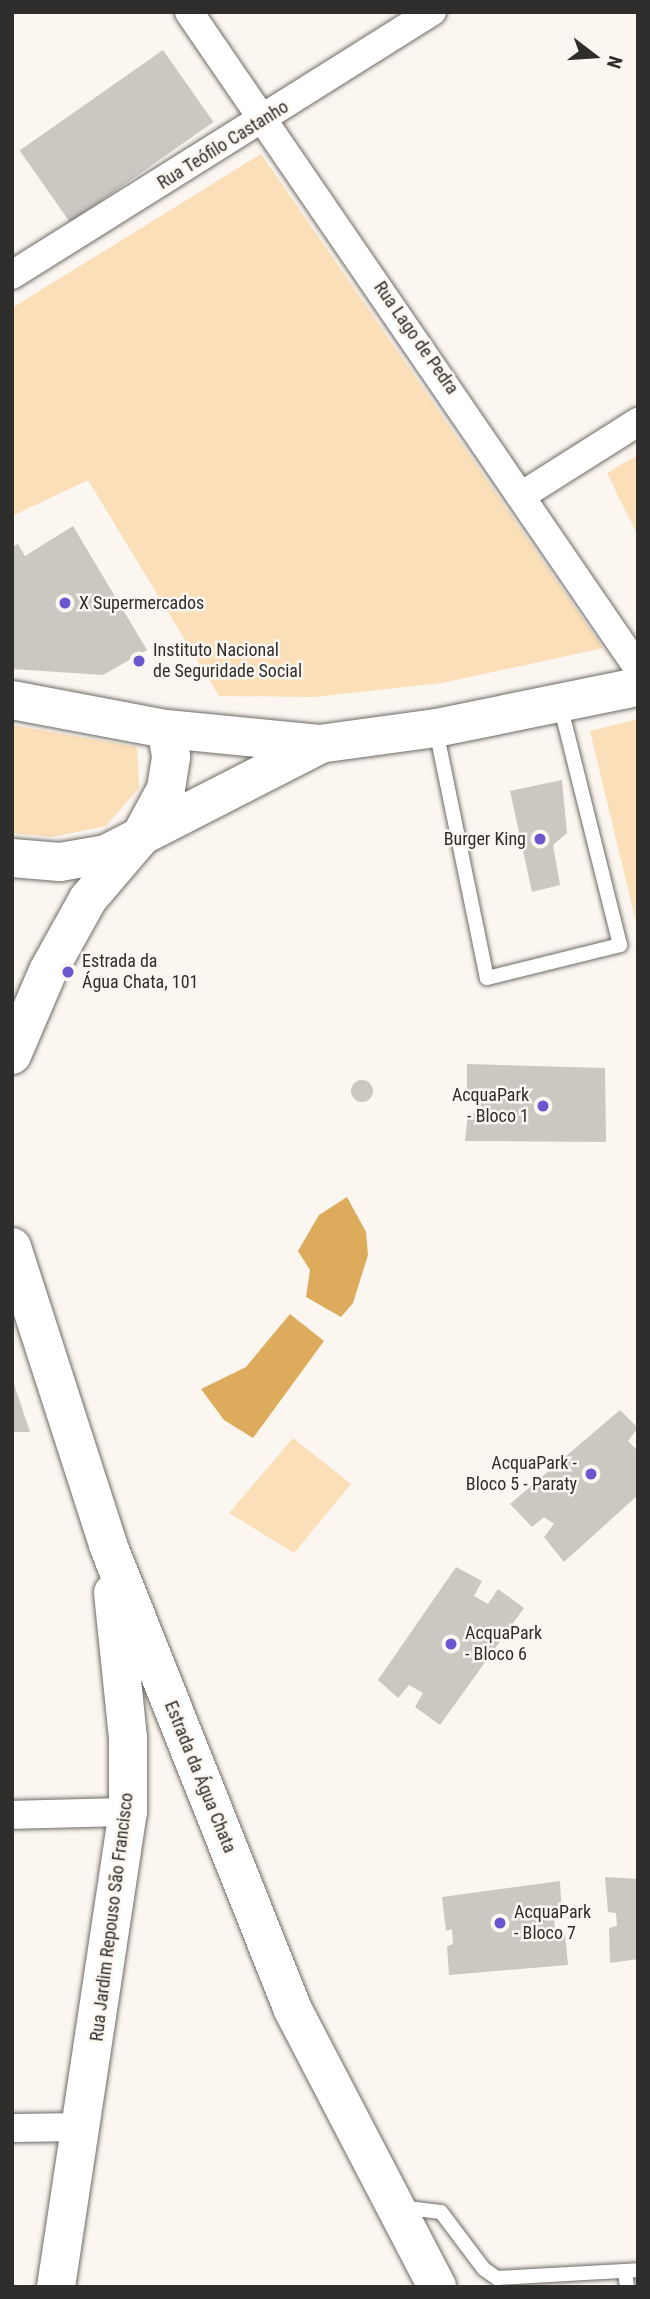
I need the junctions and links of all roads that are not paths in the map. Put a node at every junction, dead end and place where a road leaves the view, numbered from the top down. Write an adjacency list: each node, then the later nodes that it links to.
1 (189, 12): 3 (street, Rua Lago de Pedra)
2 (432, 12): 3 (street, Rua Teófilo Castanho)
3 (265, 120): 4 (street, Rua Teófilo Castanho); 6 (street, Rua Lago de Pedra)
4 (12, 275)
5 (638, 422): 6 (street)
6 (524, 494): 7 (street, Rua Lago de Pedra)
7 (638, 668)
8 (638, 687): 10 (street)
9 (12, 700): 12 (street)
10 (559, 703): 11 (street); 11 (lane)
11 (436, 728): 13 (street)
12 (166, 729): 13 (street); 14 (street)
13 (319, 744): 14 (street)
14 (139, 839): 15 (street); 16 (street)
15 (12, 858)
16 (12, 1055)
17 (12, 1247): 18 (street, Estrada da Água Chata)
18 (108, 1545): 19 (street, Rua Jardim Repouso São Francisco); 23 (street, Estrada da Água Chata)
19 (128, 1812): 20 (street); 21 (street, Rua Jardim Repouso São Francisco)
20 (12, 1815)
21 (84, 2127): 22 (street); 25 (street, Rua Jardim Repouso São Francisco)
22 (12, 2128)
23 (393, 2207): 24 (lane); 26 (street, Estrada da Água Chata)
24 (631, 2271): 27 (lane)
25 (56, 2287)
26 (437, 2287)
27 (627, 2287)

